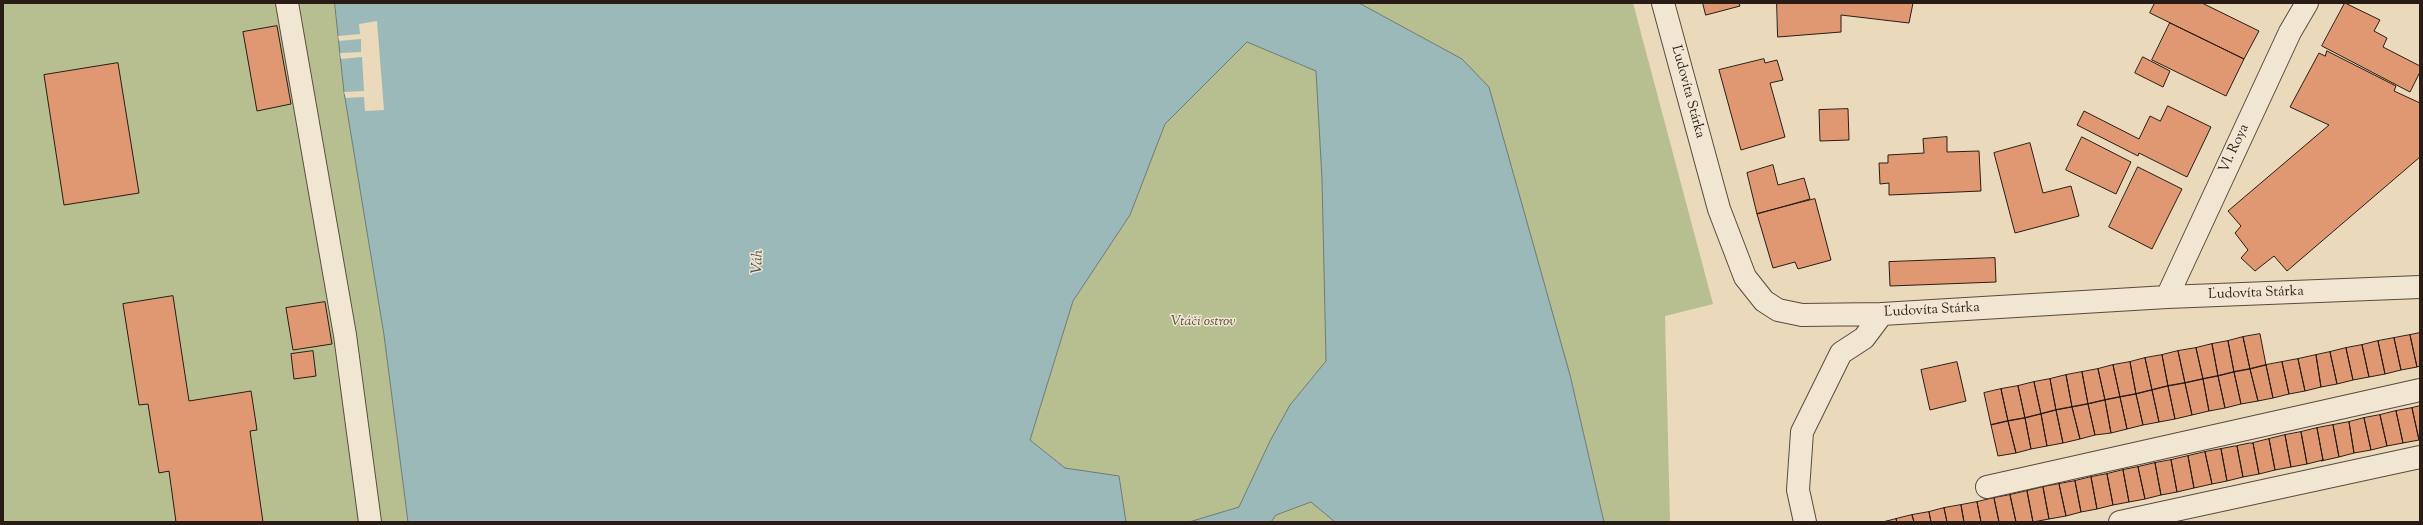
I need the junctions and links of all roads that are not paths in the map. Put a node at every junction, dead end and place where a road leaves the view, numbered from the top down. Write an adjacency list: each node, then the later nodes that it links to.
1 (287, 3): 10 (street)
2 (1663, 3): 6 (street, Ľudovíta Stárka)
3 (2307, 3): 5 (street, Vl. Roya)
4 (2420, 287): 5 (street, Ľudovíta Stárka)
5 (2167, 297): 6 (street, Ľudovíta Stárka)
6 (1882, 314): 11 (street)
7 (2420, 390): 9 (street)
8 (2420, 457): 12 (street)
9 (1987, 487)
10 (370, 522)
11 (1805, 522)
12 (2120, 522)

